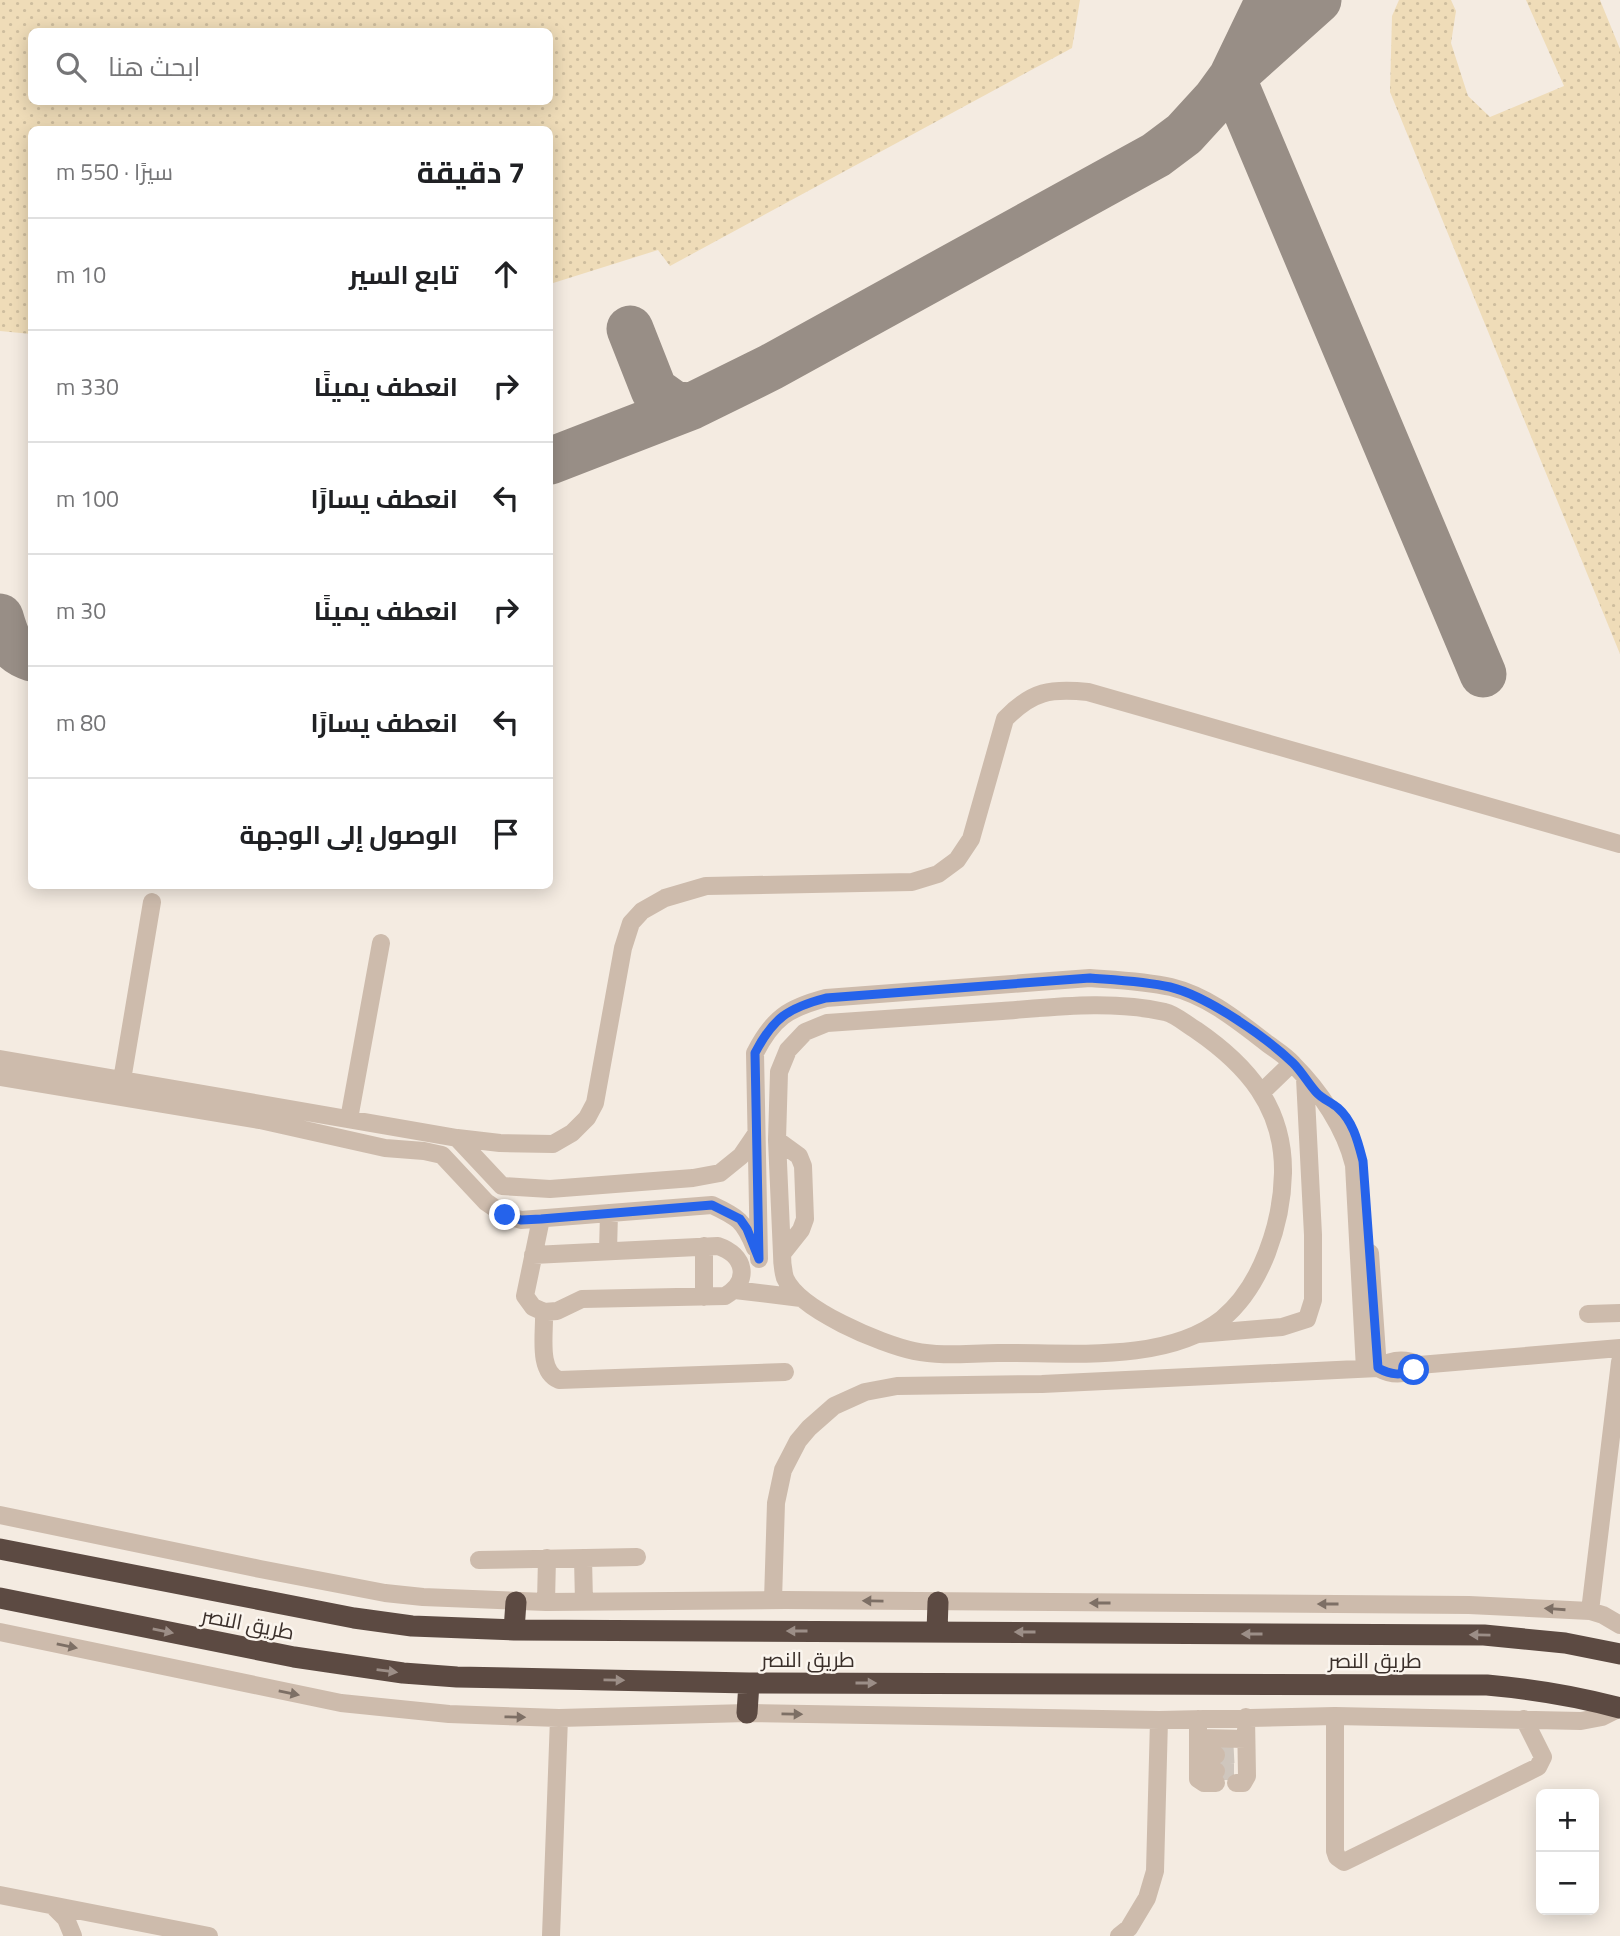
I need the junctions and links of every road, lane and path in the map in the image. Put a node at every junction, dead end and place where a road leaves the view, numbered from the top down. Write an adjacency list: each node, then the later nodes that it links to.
1 (1620, 845): 18 (street)
2 (152, 902): 12 (street)
3 (381, 943): 16 (street)
4 (949, 988): 5 (street); 7 (street); 14 (street)
5 (1173, 988): 6 (street); 9 (street)
6 (1168, 1013): 7 (street); 13 (street)
7 (950, 1015): 15 (street)
8 (0, 1059): 12 (street)
9 (1292, 1063): 11 (street); 13 (street)
10 (0, 1077): 21 (street)
11 (1305, 1078): 34 (street); 37 (street)
12 (122, 1080): 16 (street)
13 (1261, 1093): 34 (street)
14 (755, 1102): 15 (street); 17 (street)
15 (778, 1102): 19 (street)
16 (349, 1119): 18 (street)
17 (755, 1134): 18 (street); 27 (street)
18 (457, 1138)
19 (778, 1140): 26 (street); 26 (street)
20 (609, 1213): 21 (street); 23 (street); 27 (street)
21 (541, 1219): 24 (street)
22 (704, 1246): 23 (street); 25 (street); 29 (street)
23 (607, 1251): 24 (street)
24 (533, 1255): 31 (street)
25 (737, 1257): 27 (street); 28 (street)
26 (782, 1257): 27 (street); 30 (street)
27 (759, 1259)
28 (735, 1290): 29 (street); 30 (street)
29 (704, 1297): 31 (street)
30 (801, 1298): 34 (street)
31 (544, 1312): 38 (street)
32 (1620, 1313): 33 (street)
33 (1588, 1314)
34 (1195, 1335)
35 (1620, 1348): 37 (street)
36 (1620, 1362): 51 (street)
37 (1371, 1368): 46 (street)
38 (785, 1372)
39 (0, 1515): 47 (street)
40 (0, 1549): 53 (highway, طريق النصر)
41 (637, 1557): 43 (street)
42 (547, 1558): 43 (street); 44 (street); 48 (street)
43 (583, 1558): 49 (street)
44 (479, 1560)
45 (0, 1598): 57 (highway, طريق النصر, one-way to 57)
46 (773, 1600): 49 (street); 50 (street, one-way to 46)
47 (516, 1602): 48 (street); 53 (highway)
48 (546, 1602): 49 (street)
49 (584, 1602)
50 (938, 1602): 51 (street, one-way to 50); 55 (highway)
51 (1590, 1611): 52 (street)
52 (1620, 1625)
53 (514, 1630): 55 (highway, طريق النصر, one-way to 53)
54 (0, 1632): 62 (street, one-way to 62)
55 (937, 1632): 56 (highway, طريق النصر, one-way to 55)
56 (1620, 1654)
57 (749, 1683): 58 (highway, طريق النصر, one-way to 58); 59 (highway)
58 (1620, 1708): 64 (street)
59 (747, 1713): 62 (street); 65 (street, one-way to 65)
60 (1335, 1716): 61 (street); 64 (street); 64 (street)
61 (1246, 1717): 63 (street); 63 (street)
62 (559, 1718): 72 (street)
63 (1198, 1719): 65 (street)
64 (1524, 1719)
65 (1159, 1720): 73 (street)
66 (0, 1895): 67 (street)
67 (53, 1906): 68 (street); 69 (street)
68 (143, 1922): 70 (street); 71 (street)
69 (73, 1936)
70 (127, 1936)
71 (209, 1936)
72 (551, 1936)
73 (1119, 1936)

